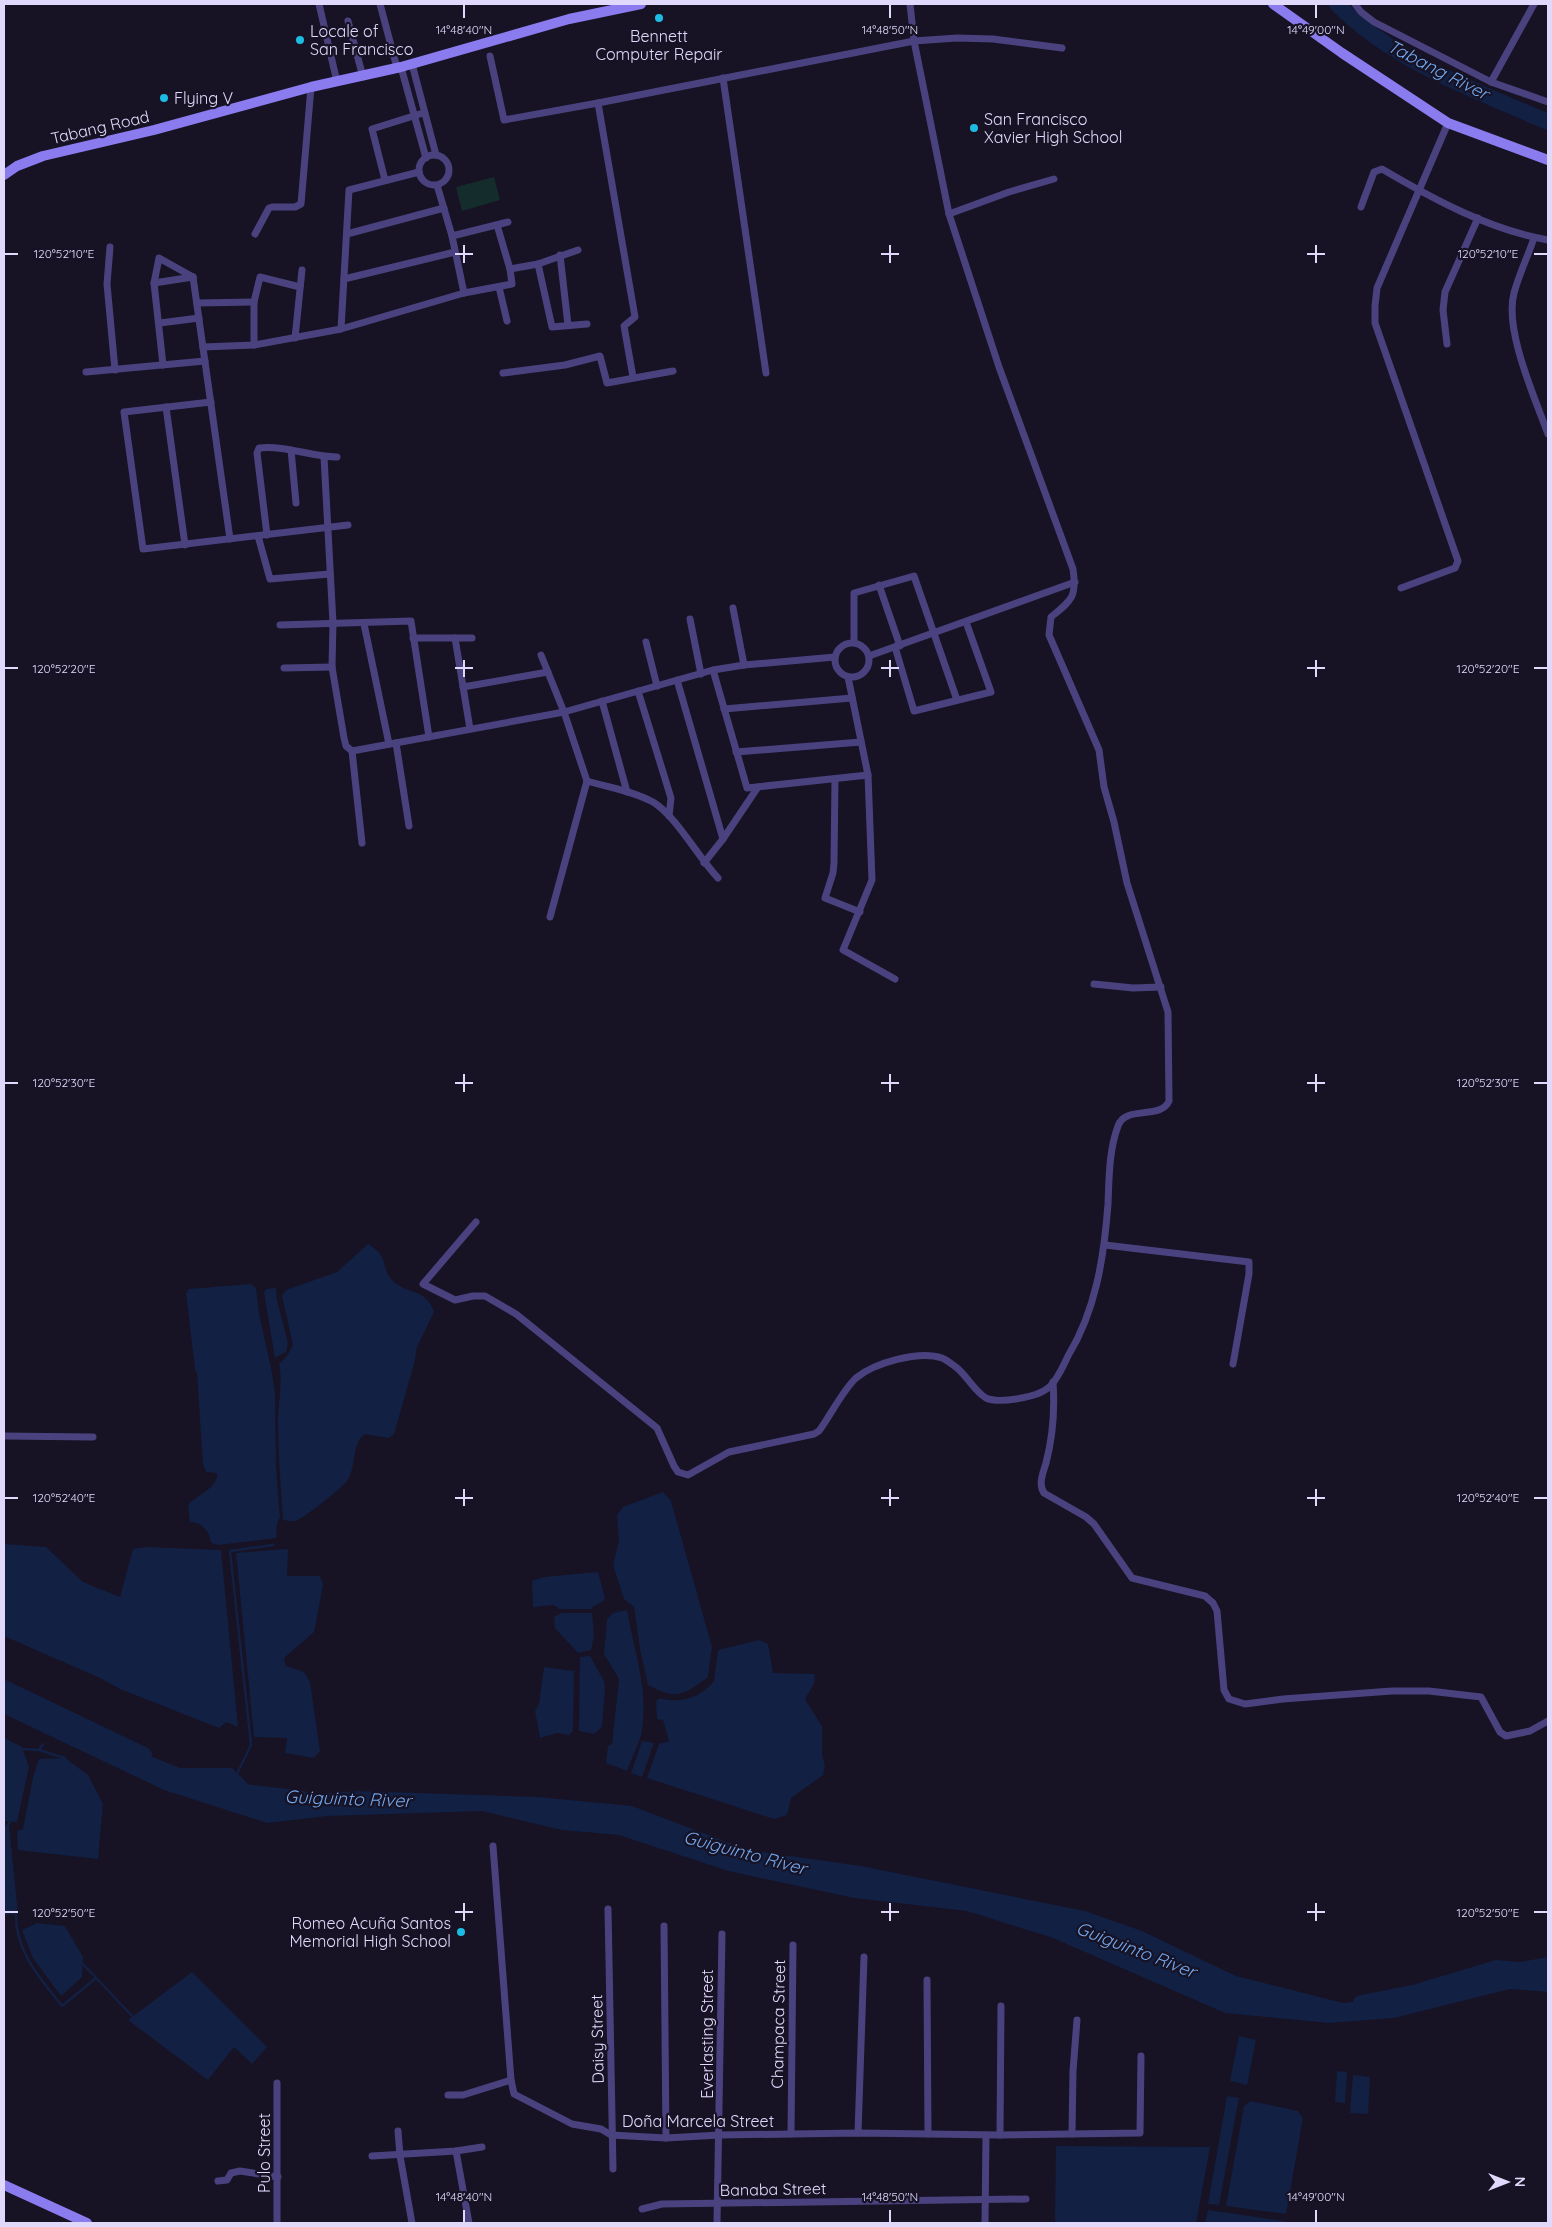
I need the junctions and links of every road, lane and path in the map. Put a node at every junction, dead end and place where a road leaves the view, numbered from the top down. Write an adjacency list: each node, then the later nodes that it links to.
1 (319, 4): 16 (street)
2 (380, 4): 13 (street)
3 (641, 4): 12 (main road, Tabang Road)
4 (910, 4): 9 (street)
5 (1273, 4): 23 (main road)
6 (1356, 4): 17 (street)
7 (1534, 4): 17 (street)
8 (348, 21): 14 (street)
9 (914, 41): 10 (street); 15 (street); 35 (street)
10 (1062, 48)
11 (490, 56): 20 (street)
12 (412, 64): 13 (main road, Tabang Road); 21 (street)
13 (399, 68): 14 (main road, Tabang Road); 22 (street)
14 (363, 77): 16 (main road, Tabang Road)
15 (723, 78): 20 (street); 75 (street)
16 (337, 82): 18 (main road, Tabang Road)
17 (1492, 82): 19 (street)
18 (311, 87): 28 (main road, Tabang Road); 39 (street)
19 (1548, 102)
20 (598, 103): 76 (street)
21 (423, 113): 22 (street); 24 (street)
22 (413, 116): 25 (street); 30 (street)
23 (1448, 123): 26 (main road); 32 (street)
24 (436, 155): 25 (street); 31 (street)
25 (426, 158): 27 (street)
26 (1548, 160)
27 (419, 172): 30 (street); 31 (street)
28 (4, 175)
29 (1054, 179): 35 (street)
30 (385, 180): 40 (street)
31 (437, 185): 34 (street)
32 (1418, 190): 33 (street); 36 (street); 93 (street)
33 (1361, 207)
34 (444, 208): 40 (street); 41 (street)
35 (948, 214): 91 (street)
36 (1478, 218): 42 (street); 66 (street)
37 (508, 222): 38 (street)
38 (497, 225): 41 (street); 49 (street)
39 (255, 234)
40 (347, 234): 52 (street)
41 (452, 236): 46 (street)
42 (1534, 238): 43 (street); 79 (street)
43 (1548, 240)
44 (110, 247): 71 (street)
45 (578, 250): 47 (street)
46 (455, 252): 52 (street); 56 (street)
47 (560, 255): 48 (street); 63 (street)
48 (538, 264): 49 (street); 63 (street)
49 (510, 269): 55 (street)
50 (302, 270): 54 (street)
51 (193, 277): 53 (street); 53 (street); 58 (street)
52 (344, 279): 64 (street)
53 (154, 283): 61 (street)
54 (300, 287): 57 (street); 65 (street)
55 (499, 287): 56 (street); 60 (street)
56 (464, 293): 64 (street)
57 (254, 302): 58 (street); 67 (street)
58 (197, 303): 59 (street)
59 (199, 318): 61 (street); 68 (street)
60 (507, 321)
61 (160, 323): 70 (street)
62 (587, 324): 63 (street)
63 (568, 325)
64 (340, 329): 65 (street)
65 (295, 338): 67 (street)
66 (1446, 344)
67 (254, 345): 68 (street)
68 (203, 347): 69 (street)
69 (205, 362): 70 (street); 77 (street)
70 (163, 365): 71 (street)
71 (115, 370): 73 (street)
72 (673, 371): 76 (street)
73 (86, 372)
74 (503, 373): 76 (street)
75 (766, 373)
76 (633, 377)
77 (211, 402): 78 (street); 88 (street)
78 (166, 407): 89 (street); 89 (street)
79 (1548, 434)
80 (291, 450): 81 (street); 83 (street); 86 (street)
81 (324, 457): 82 (street); 85 (street)
82 (337, 457)
83 (296, 503)
84 (348, 525): 85 (street)
85 (328, 528): 86 (street); 90 (street)
86 (267, 535): 87 (street)
87 (258, 536): 88 (street); 90 (street)
88 (230, 539): 89 (street)
89 (185, 545)
90 (330, 574): 97 (street)
91 (1075, 582): 96 (street); 147 (street)
92 (879, 585): 100 (street); 105 (street); 106 (street)
93 (1401, 588)
94 (733, 608): 110 (street)
95 (690, 620): 115 (street)
96 (966, 622): 100 (street); 122 (street)
97 (333, 623): 98 (street); 99 (street); 111 (street)
98 (364, 624): 101 (street); 129 (street)
99 (280, 625)
100 (933, 634): 106 (street); 122 (street)
101 (413, 638): 102 (street); 127 (street)
102 (455, 638): 103 (street); 119 (street)
103 (472, 638)
104 (646, 642): 118 (street)
105 (854, 642): 108 (street); 109 (street)
106 (897, 646): 109 (street); 122 (street)
107 (541, 655): 114 (street)
108 (835, 656): 110 (street); 116 (street)
109 (869, 656): 116 (street)
110 (744, 665): 113 (street)
111 (332, 667): 112 (street); 130 (street)
112 (284, 668)
113 (713, 670): 115 (street); 124 (street)
114 (548, 672): 119 (street); 125 (street)
115 (701, 674): 117 (street)
116 (848, 677): 121 (street)
117 (676, 680): 118 (street); 139 (street)
118 (657, 686): 120 (street)
119 (463, 687): 126 (street)
120 (638, 691): 123 (street); 137 (street)
121 (852, 698): 124 (street); 128 (street)
122 (957, 700)
123 (602, 701): 125 (street); 136 (street)
124 (724, 709): 131 (street)
125 (564, 712): 126 (street); 134 (street)
126 (470, 729): 127 (street)
127 (429, 736): 129 (street)
128 (861, 742): 131 (street); 132 (street)
129 (392, 743): 130 (street); 138 (street)
130 (352, 750): 140 (street)
131 (736, 752): 135 (street)
132 (868, 775): 133 (street); 143 (street)
133 (834, 779): 135 (street); 143 (street)
134 (587, 780): 136 (street); 144 (street)
135 (758, 787): 139 (street)
136 (627, 792): 137 (street)
137 (669, 816): 141 (street)
138 (409, 826)
139 (724, 839): 141 (street)
140 (362, 843)
141 (704, 863): 142 (street)
142 (718, 878)
143 (860, 912): 145 (street)
144 (550, 917)
145 (895, 980)
146 (1094, 984): 147 (street)
147 (1160, 987): 149 (street)
148 (476, 1222): 151 (street)
149 (1105, 1245): 150 (street); 151 (street)
150 (1232, 1364)
151 (1053, 1382): 154 (street)
152 (4, 1436): 153 (street)
153 (93, 1437)
154 (1548, 1721)
155 (493, 1846): 165 (street, Doña Marcela Street)
156 (608, 1909): 174 (street, Daisy Street)
157 (664, 1926): 177 (street)
158 (722, 1934): 175 (street, Everlasting Street)
159 (792, 1945): 170 (street, Champaca Street)
160 (864, 1957): 169 (street)
161 (927, 1980): 171 (street)
162 (1001, 2006): 176 (street)
163 (1077, 2020): 173 (street)
164 (1141, 2056): 173 (street, Doña Marcela Street)
165 (511, 2080): 167 (street); 174 (street, Doña Marcela Street)
166 (277, 2083): 183 (street, Pulo Street)
167 (448, 2094)
168 (398, 2131): 181 (street)
169 (858, 2133): 170 (street, Doña Marcela Street); 171 (street, Doña Marcela Street)
170 (790, 2134): 175 (street, Doña Marcela Street)
171 (928, 2134): 172 (street, Doña Marcela Street)
172 (986, 2134): 176 (street, Doña Marcela Street); 186 (street)
173 (1072, 2134): 176 (street, Doña Marcela Street)
174 (611, 2135): 177 (street, Doña Marcela Street); 182 (street, Daisy Street)
175 (720, 2135): 177 (street, Doña Marcela Street); 188 (street, Everlasting Street)
176 (1000, 2135)
177 (666, 2138)
178 (482, 2147): 179 (street)
179 (456, 2151): 181 (street); 193 (street)
180 (372, 2156): 181 (street)
181 (400, 2156): 192 (street)
182 (612, 2169)
183 (278, 2177): 184 (street); 191 (street, Pulo Street)
184 (218, 2181)
185 (4, 2186): 190 (main road)
186 (985, 2198): 187 (street, Banaba Street); 188 (street, Banaba Street); 195 (street)
187 (1026, 2199)
188 (718, 2204): 189 (street, Banaba Street); 194 (street, Everlasting Street)
189 (642, 2209)
190 (87, 2223)
191 (277, 2223)
192 (412, 2223)
193 (468, 2223)
194 (717, 2223)
195 (985, 2223)

